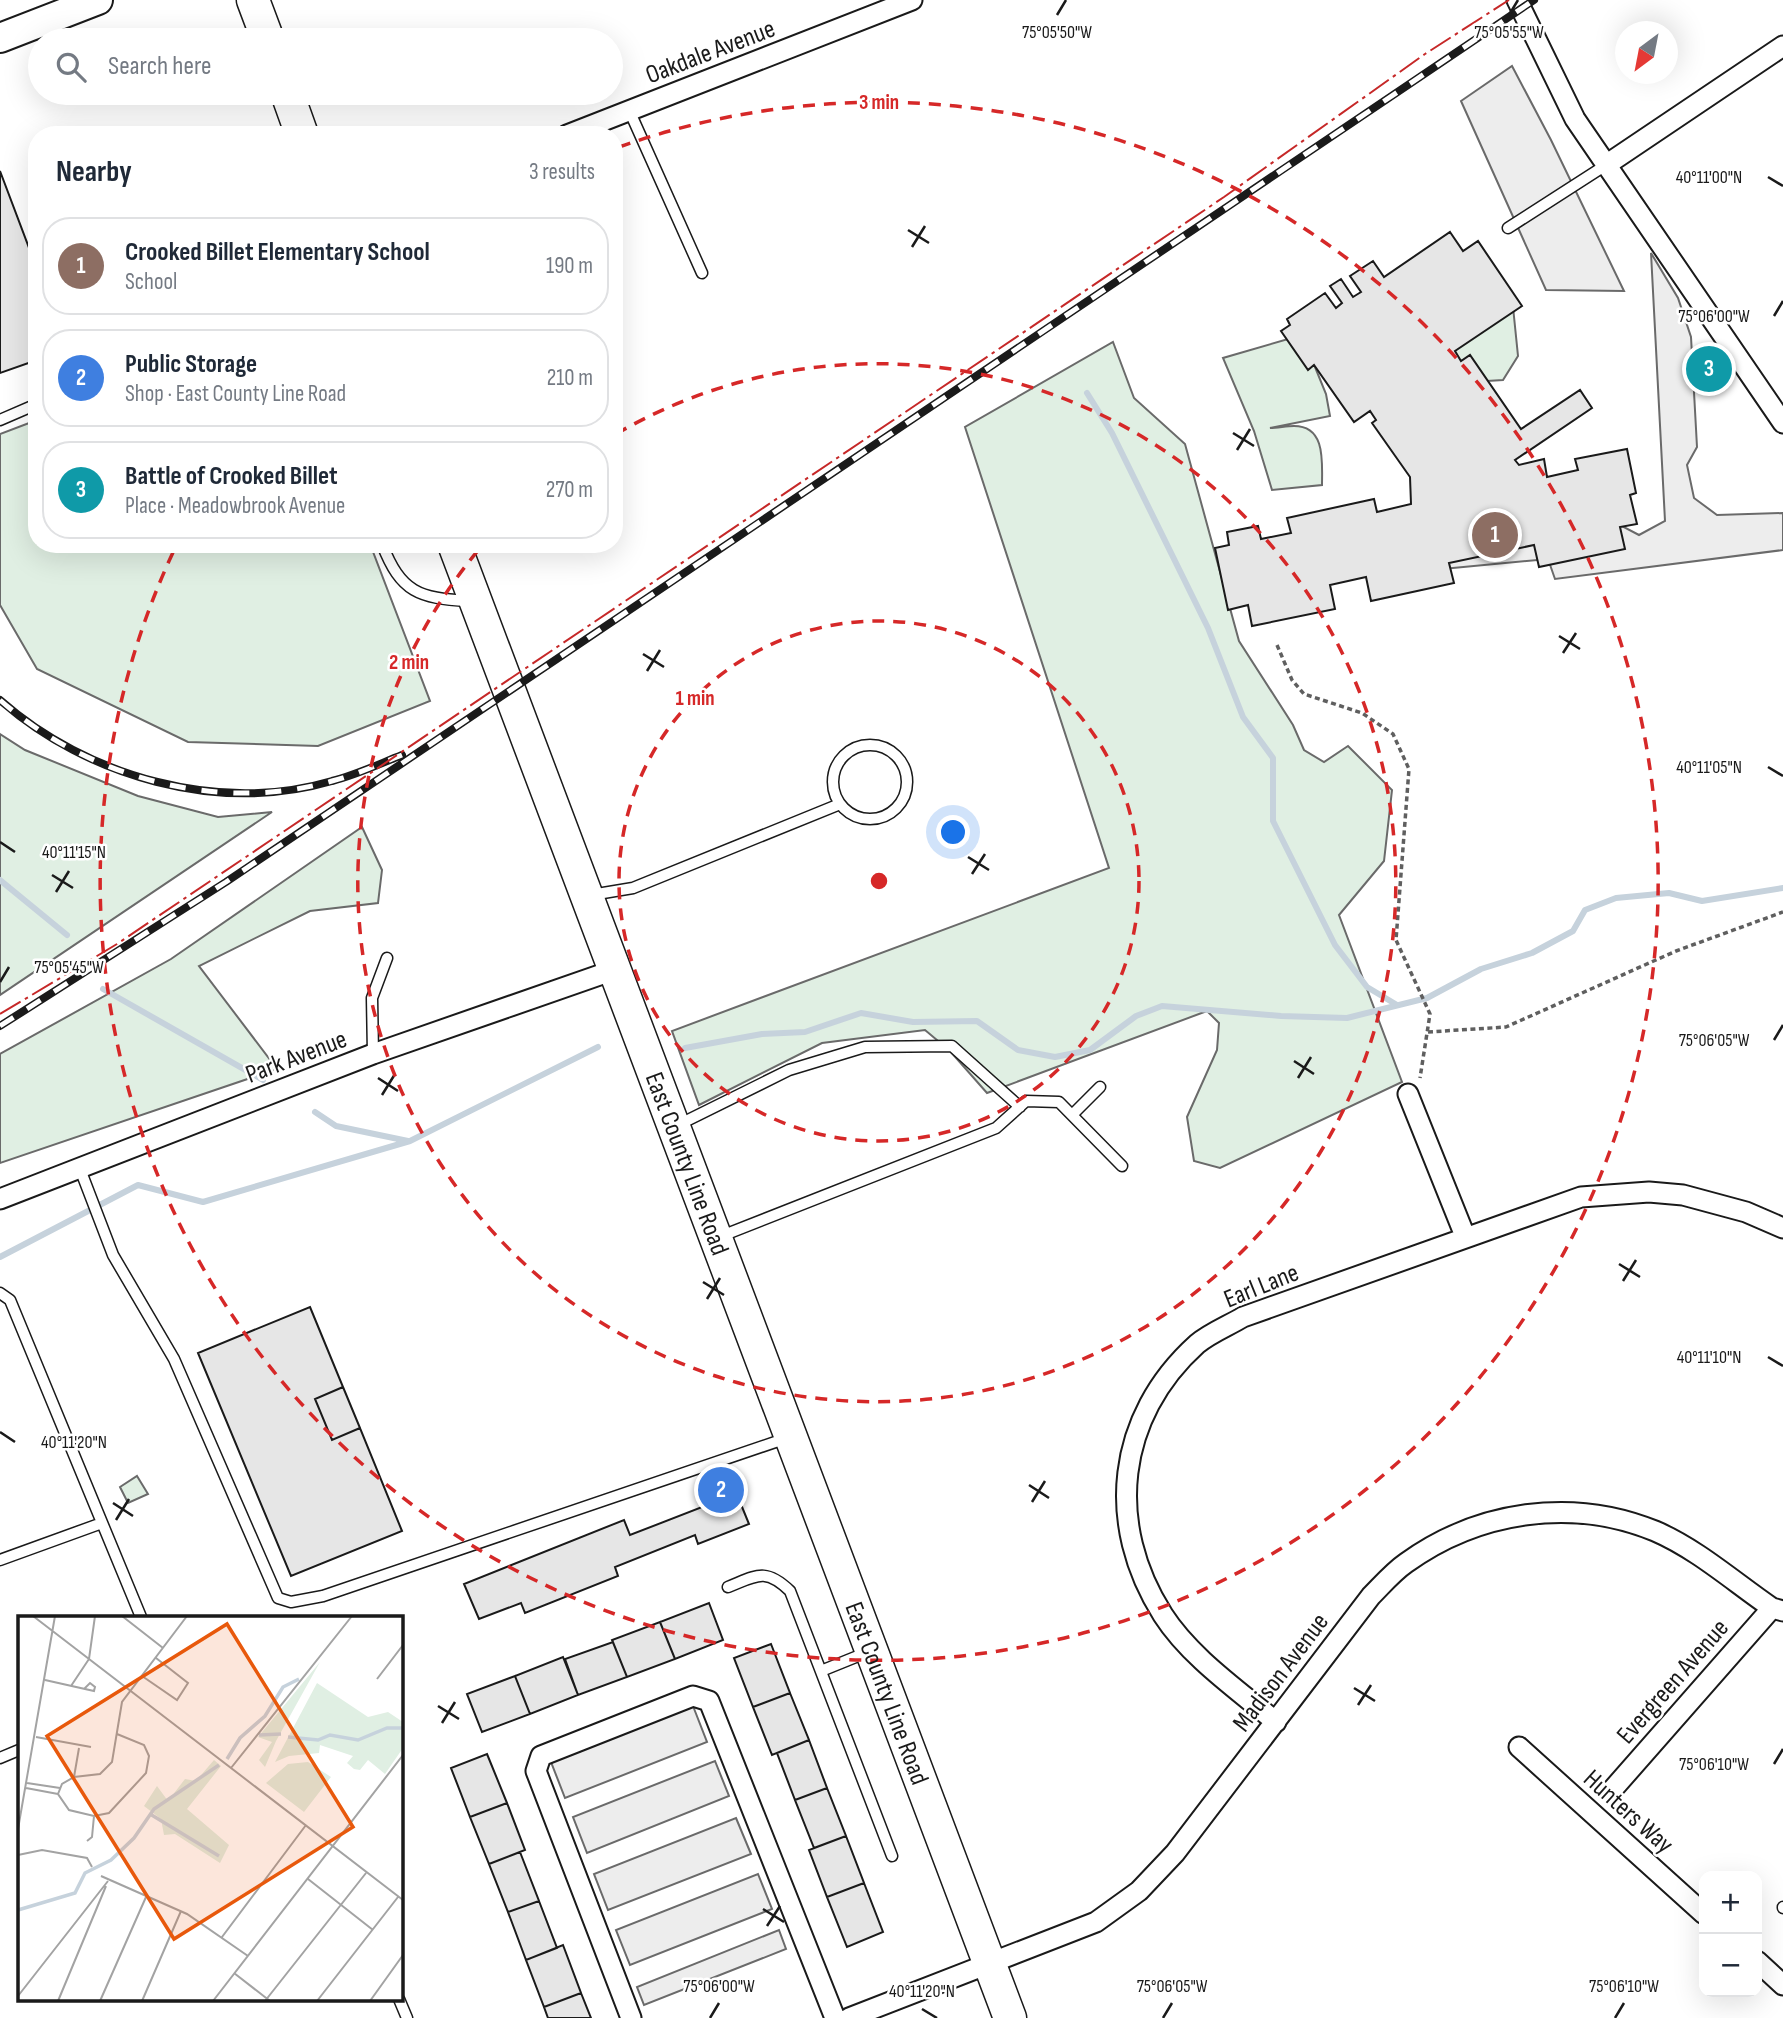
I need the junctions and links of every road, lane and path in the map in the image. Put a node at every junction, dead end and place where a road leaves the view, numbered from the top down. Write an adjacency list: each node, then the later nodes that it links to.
1 (98, 0): 7 (main road)
2 (253, 0): 6 (main road)
3 (912, 0): 5 (street, Oakdale Avenue)
4 (1517, 0): 13 (street)
5 (891, 4): 10 (street, Oakdale Avenue)
6 (264, 28)
7 (0, 38)
8 (1783, 46): 13 (street)
9 (291, 105): 11 (main road)
10 (629, 110): 12 (street, Oakdale Avenue); 15 (lane)
11 (299, 126)
12 (589, 126)
13 (1606, 165): 14 (lane); 18 (street)
14 (1508, 228)
15 (702, 273)
16 (28, 408): 17 (lane)
17 (0, 420)
18 (1783, 423)
19 (385, 553): 21 (lane)
20 (457, 553): 21 (main road, East County Line Road)
21 (476, 601): 24 (main road, East County Line Road)
22 (1277, 645): 28 (path)
23 (840, 804): 23 (lane); 24 (lane)
24 (587, 895): 27 (main road, East County Line Road)
25 (1783, 912): 28 (path)
26 (387, 958): 29 (lane)
27 (614, 970): 29 (street, Park Avenue); 34 (main road, East County Line Road)
28 (1429, 1032): 31 (path)
29 (373, 1055): 36 (street, Park Avenue)
30 (1100, 1087): 33 (lane)
31 (1408, 1094): 39 (street)
32 (1020, 1107): 33 (lane); 34 (lane); 40 (lane)
33 (1072, 1115): 35 (lane)
34 (674, 1127): 40 (main road, East County Line Road)
35 (1122, 1166)
36 (80, 1169): 37 (street, Park Avenue); 42 (lane)
37 (0, 1199)
38 (1783, 1228): 39 (street, Earl Lane)
39 (1465, 1236): 50 (street, Earl Lane)
40 (716, 1238): 42 (main road, East County Line Road)
41 (0, 1293): 43 (lane)
42 (791, 1436): 48 (main road, East County Line Road)
43 (102, 1523): 44 (lane); 47 (lane)
44 (0, 1560)
45 (728, 1587): 49 (lane)
46 (1777, 1609): 50 (street, Madison Avenue); 54 (street, Evergreen Avenue)
47 (141, 1616)
48 (872, 1650): 49 (lane); 57 (main road, East County Line Road)
49 (821, 1671): 55 (lane)
50 (1276, 1722): 57 (street, Madison Avenue)
51 (1518, 1747): 56 (street, Hunters Way)
52 (18, 1751): 53 (lane)
53 (0, 1758)
54 (1613, 1789)
55 (892, 1856)
56 (1699, 1910)
57 (990, 1963): 64 (street, Madison Avenue); 65 (main road, East County Line Road)
58 (1762, 1966): 59 (street)
59 (1783, 1985)
60 (399, 2000): 61 (lane)
61 (407, 2018)
62 (631, 2018): 63 (street)
63 (835, 2018)
64 (849, 2018)
65 (1010, 2018)

